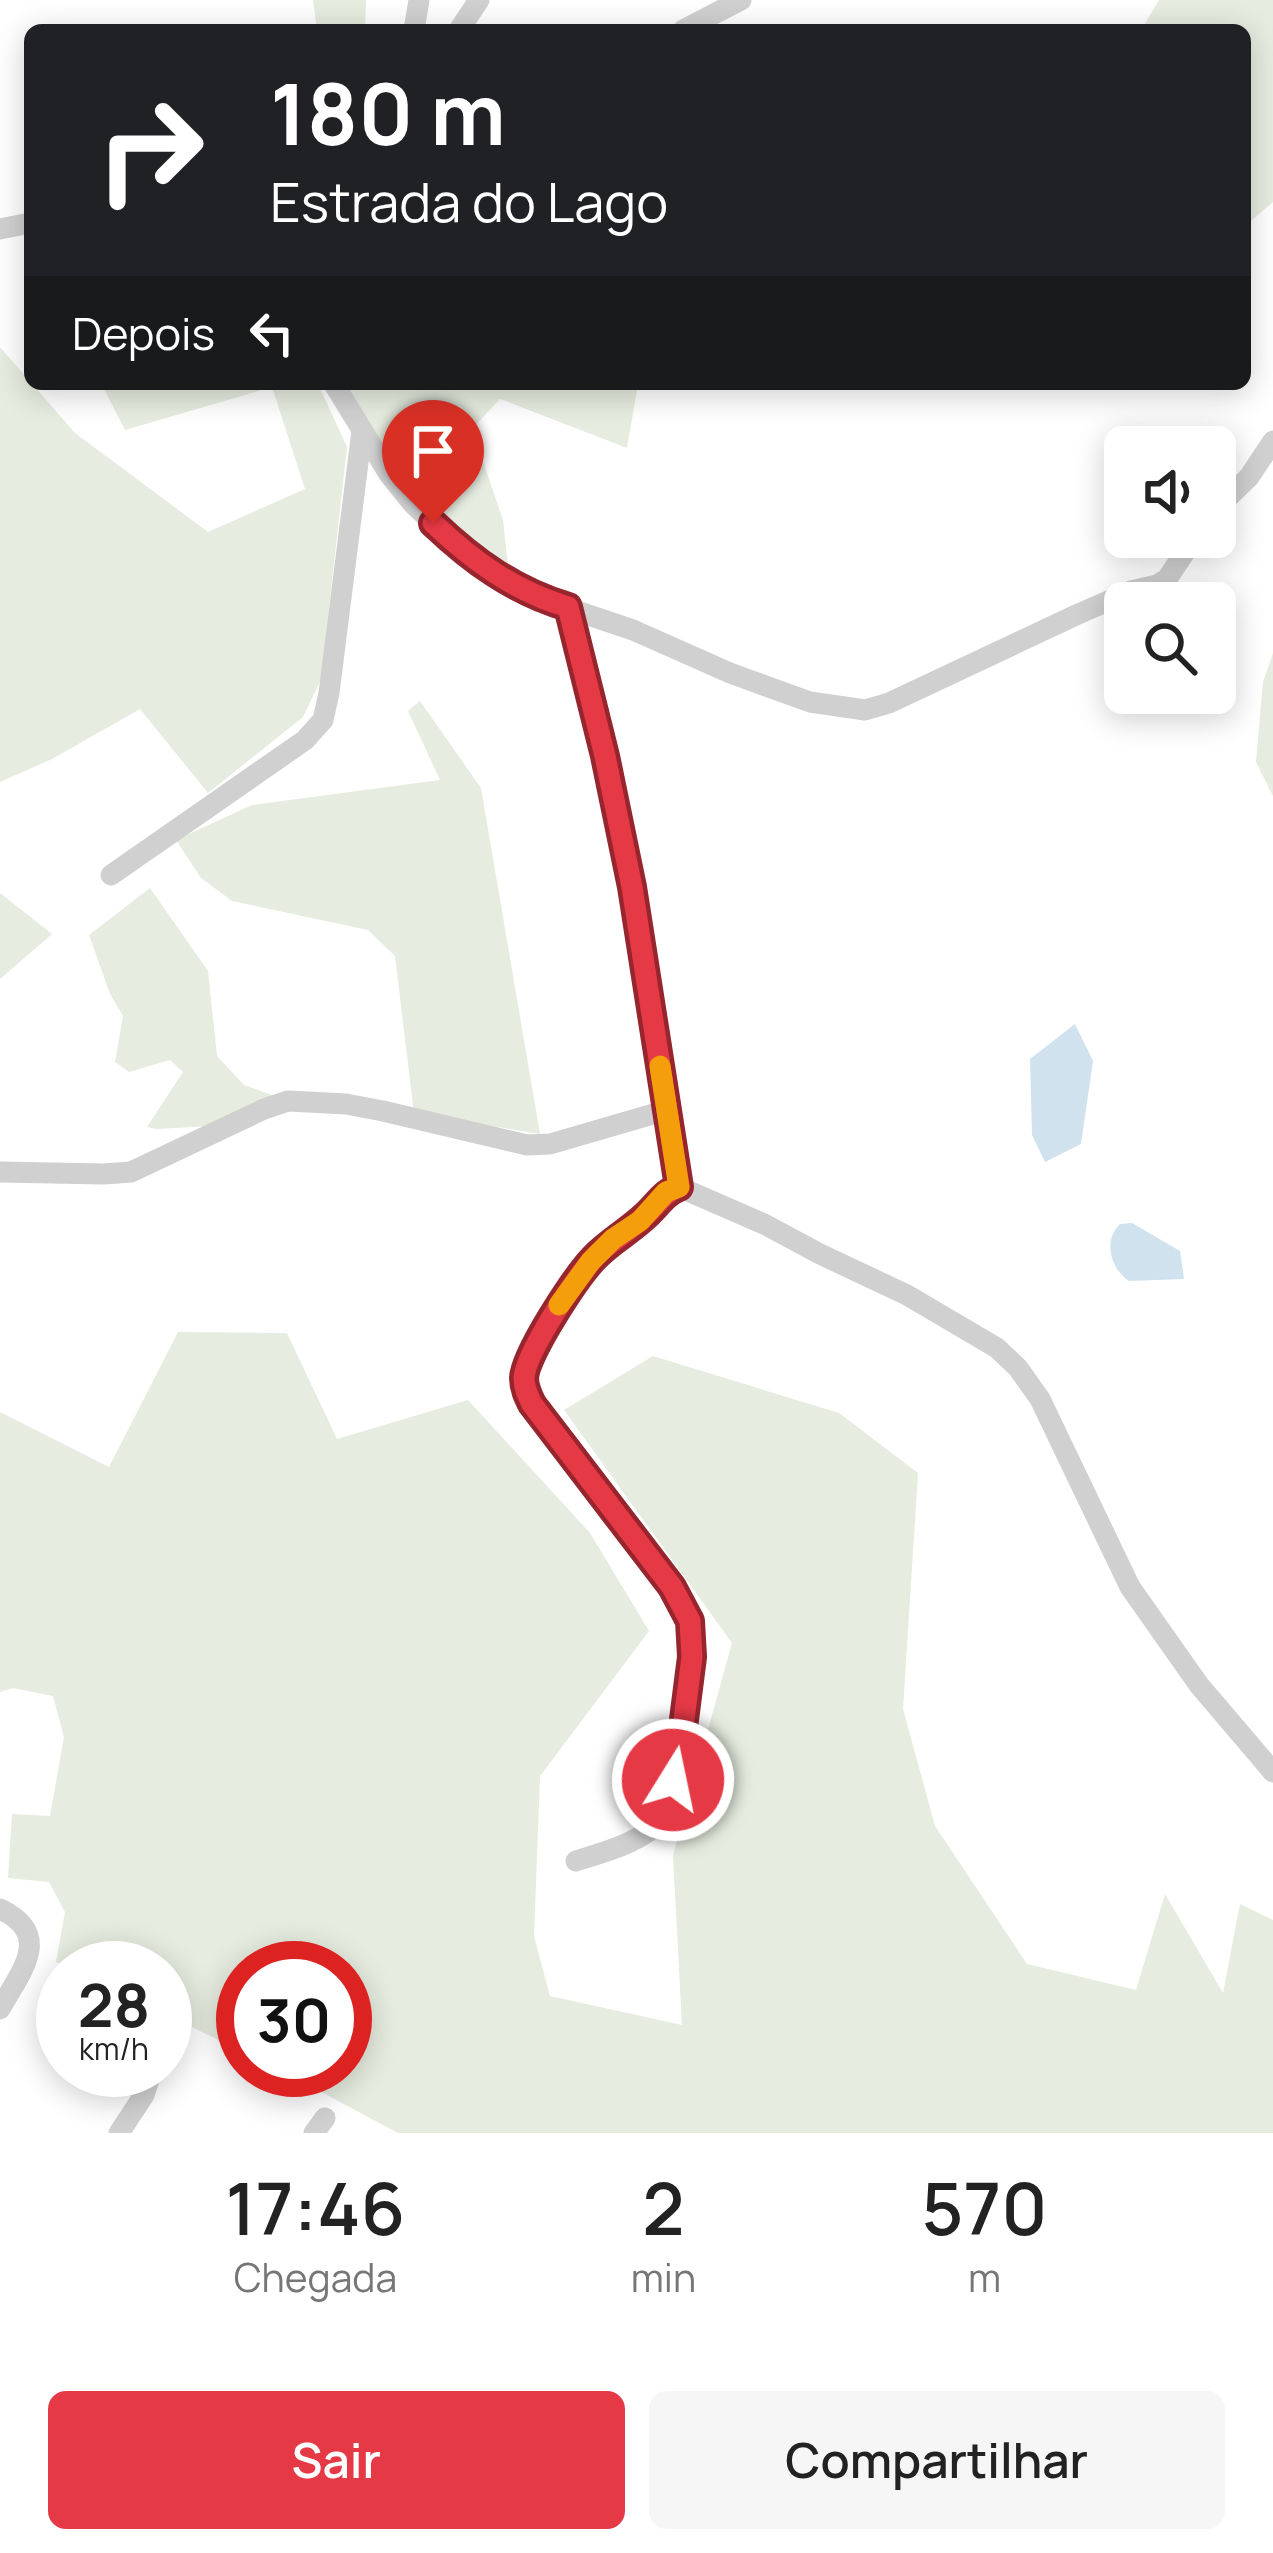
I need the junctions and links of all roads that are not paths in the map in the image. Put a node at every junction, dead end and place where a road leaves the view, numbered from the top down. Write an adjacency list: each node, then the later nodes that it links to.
1 (741, 0): 2 (street)
2 (694, 24)
3 (338, 390): 4 (street)
4 (362, 431): 8 (street); 9 (street)
5 (1273, 441): 6 (street)
6 (1236, 490)
7 (1181, 558): 8 (street)
8 (568, 607): 10 (street)
9 (111, 875)
10 (667, 1110): 11 (street); 12 (street)
11 (0, 1172)
12 (679, 1187): 13 (street); 14 (street)
13 (1273, 1772)
14 (576, 1862)
15 (0, 1909): 16 (street)
16 (0, 2009)
17 (143, 2097): 18 (street)
18 (119, 2133)

